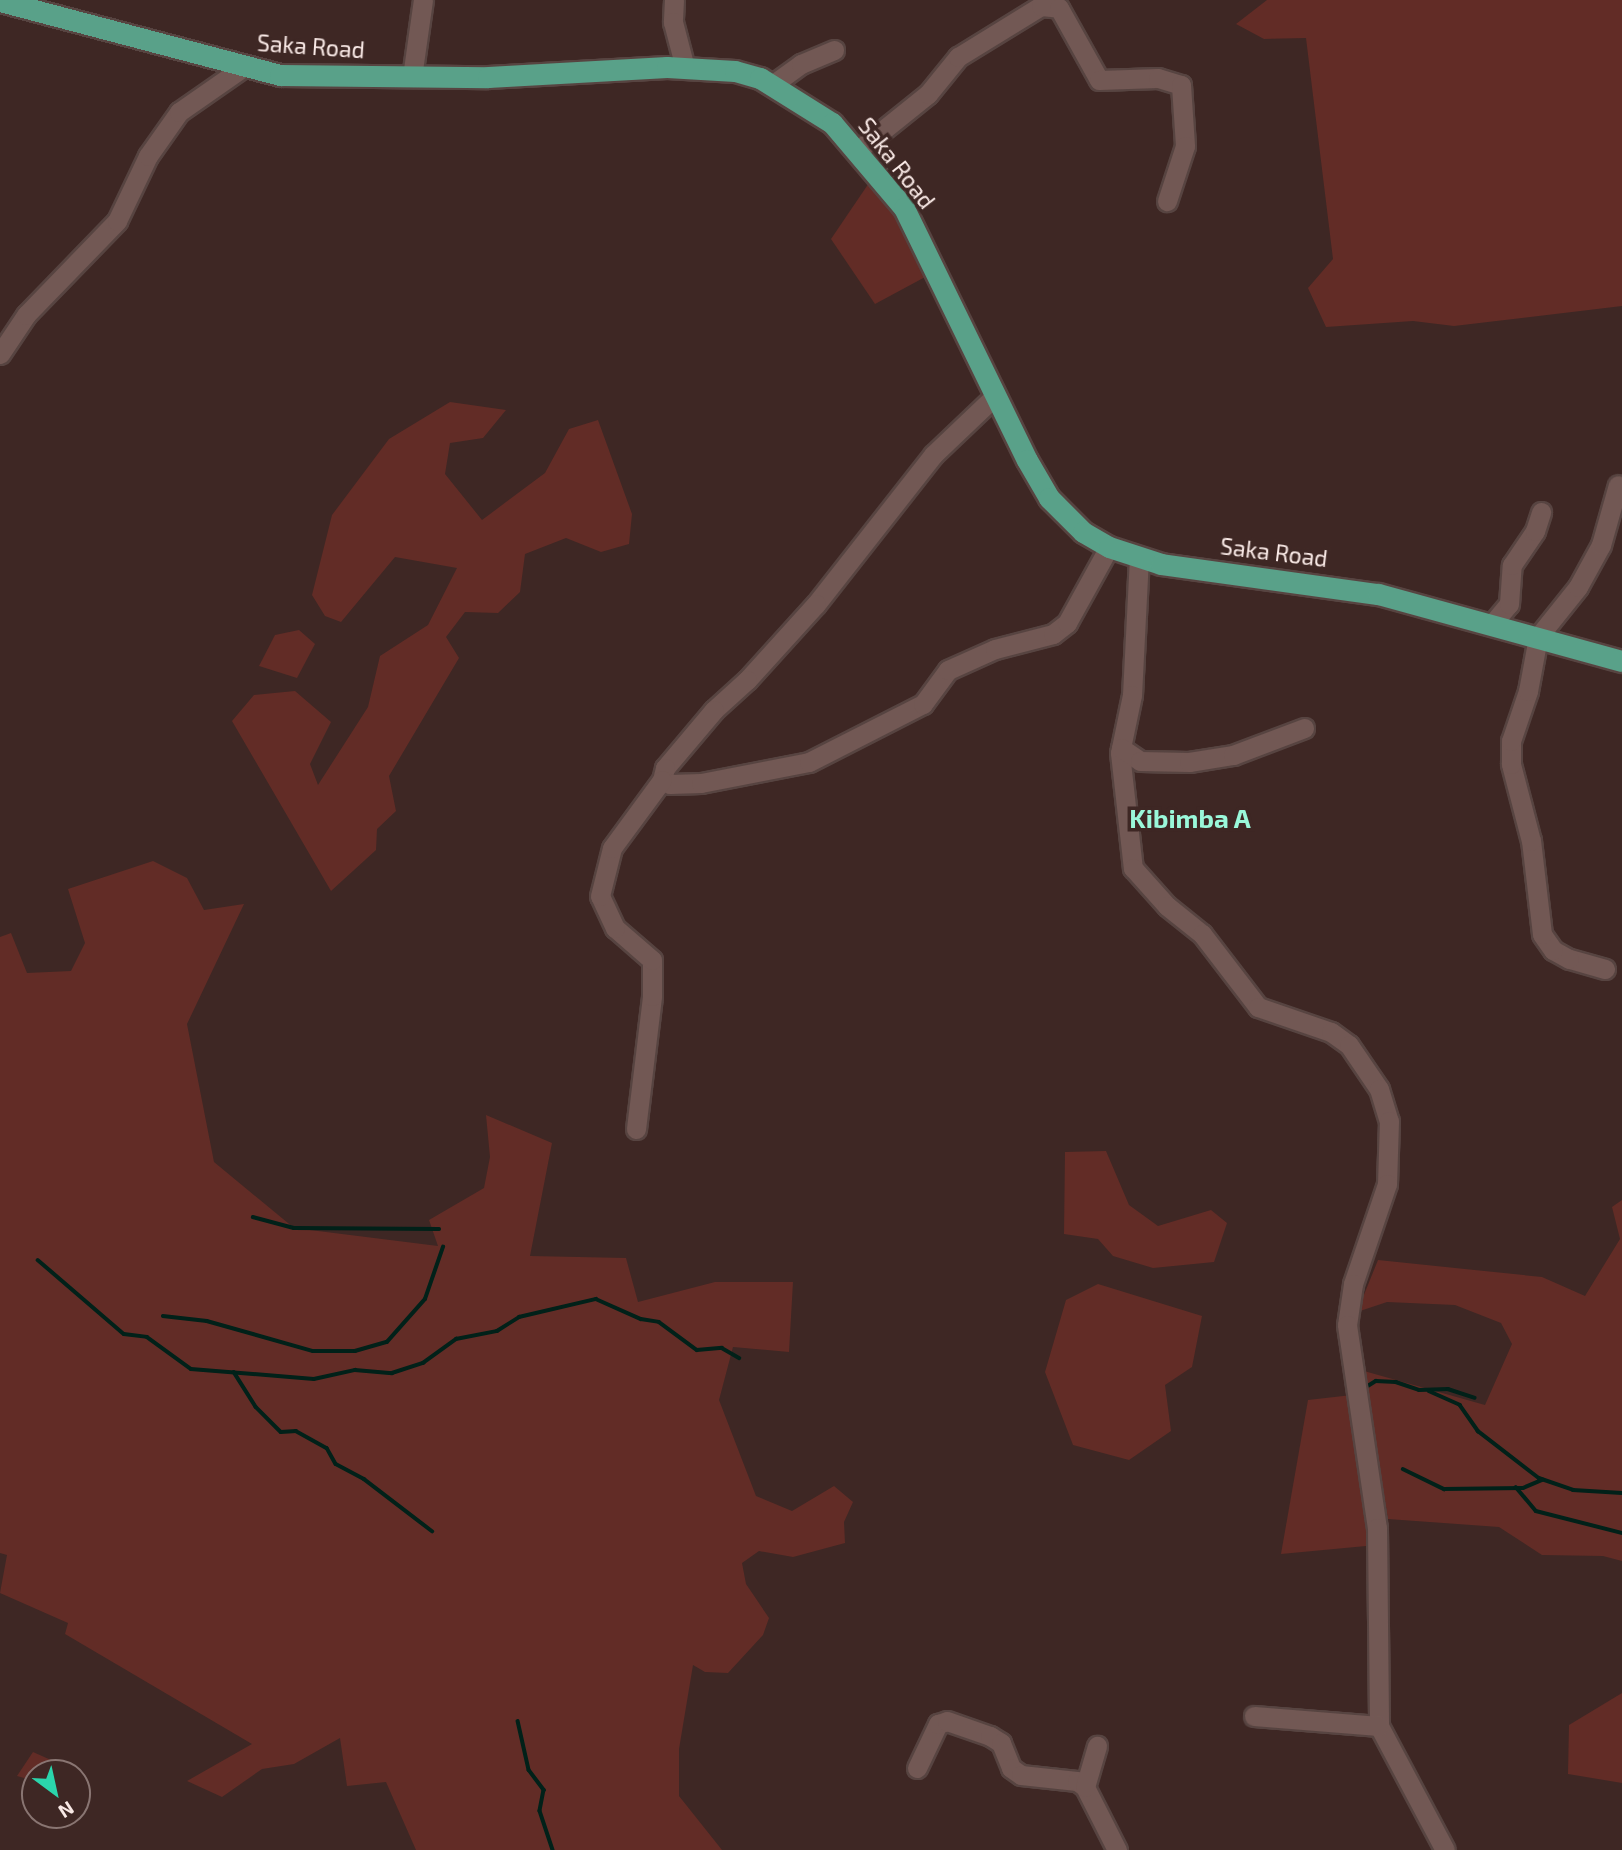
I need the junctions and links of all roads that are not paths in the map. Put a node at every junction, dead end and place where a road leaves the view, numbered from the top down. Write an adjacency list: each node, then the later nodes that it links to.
1 (423, 0): 7 (street)
2 (674, 0): 6 (street)
3 (0, 1): 5 (main road, Saka Road)
4 (834, 50): 8 (street)
5 (242, 68): 7 (main road, Saka Road); 11 (street)
6 (685, 68): 7 (main road, Saka Road); 8 (main road, Saka Road)
7 (412, 77)
8 (772, 85): 9 (main road, Saka Road)
9 (857, 151): 10 (street); 12 (main road, Saka Road)
10 (1167, 201)
11 (0, 354)
12 (994, 397): 15 (main road, Saka Road); 22 (street)
13 (1618, 485): 18 (street)
14 (1541, 512): 17 (street)
15 (1109, 547): 16 (main road, Saka Road); 22 (street)
16 (1139, 557): 17 (main road, Saka Road); 21 (street)
17 (1492, 624): 18 (main road, Saka Road)
18 (1538, 637): 19 (main road, Saka Road); 23 (street)
19 (1622, 661)
20 (1304, 728): 21 (street)
21 (1121, 748): 26 (street)
22 (662, 779): 24 (street)
23 (1605, 969)
24 (636, 1129)
25 (1254, 1716): 26 (street)
26 (1380, 1726): 31 (street)
27 (1097, 1746): 29 (street)
28 (917, 1768): 29 (street)
29 (1085, 1787): 30 (street)
30 (1117, 1850)
31 (1445, 1850)

